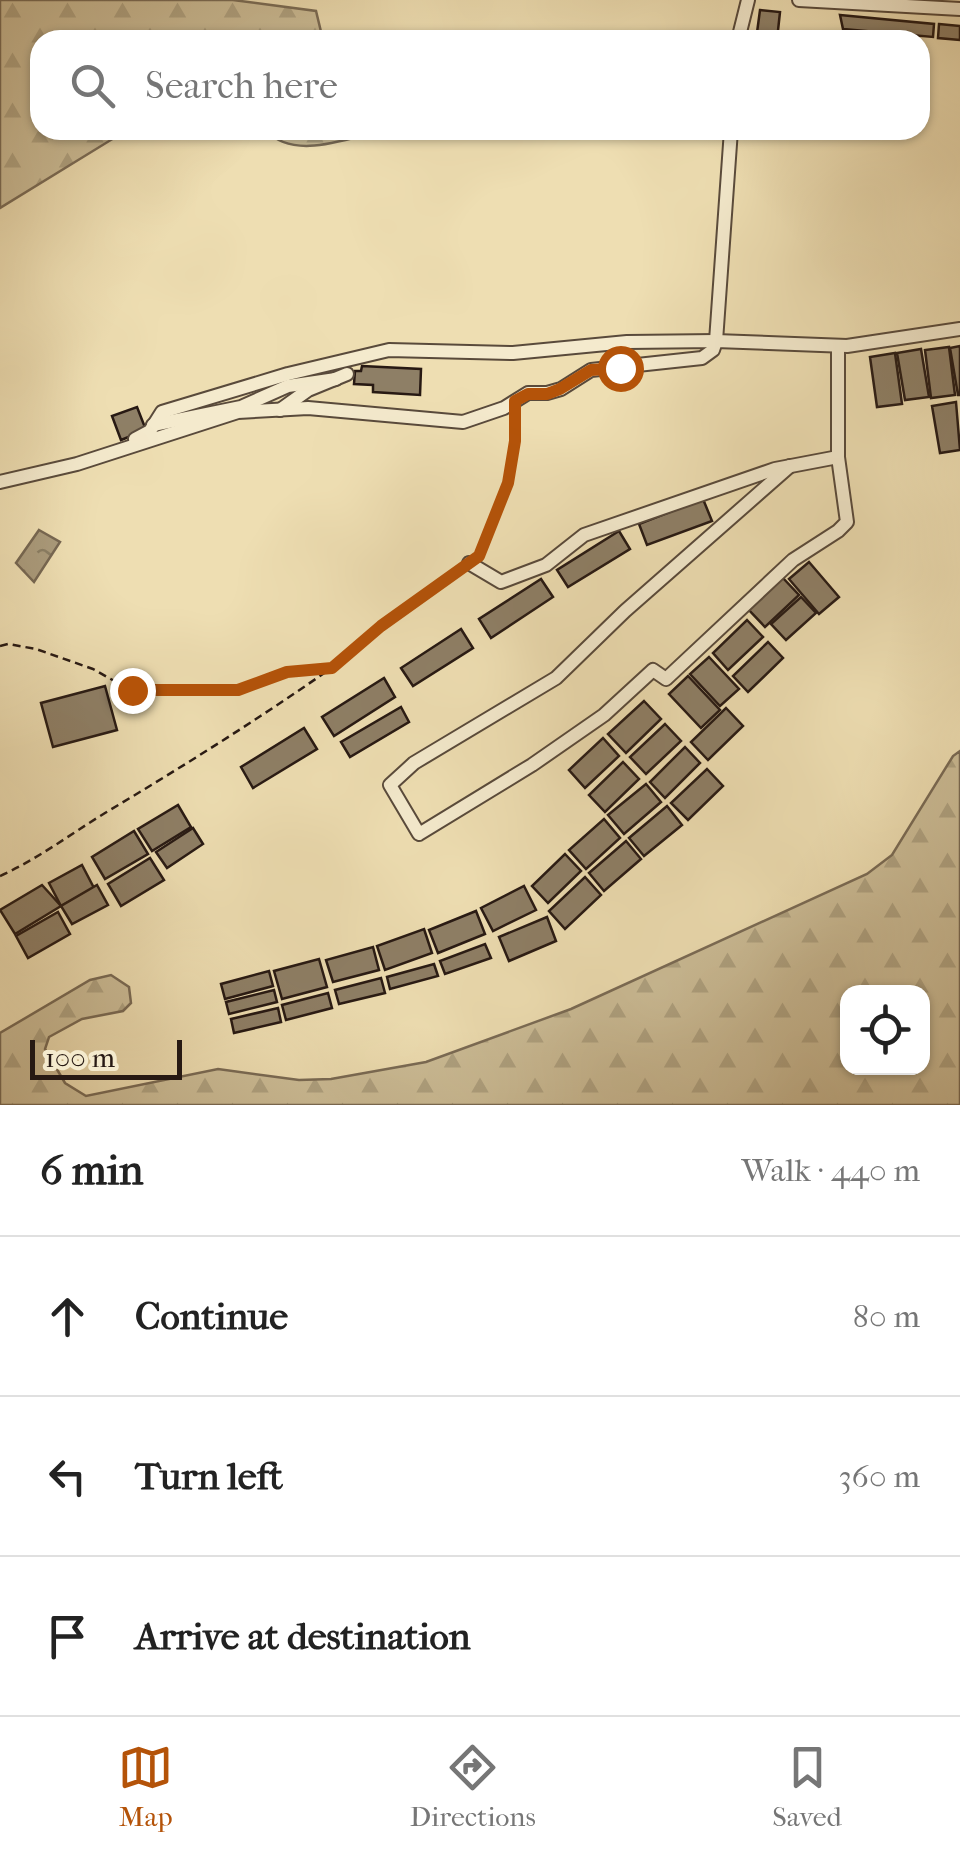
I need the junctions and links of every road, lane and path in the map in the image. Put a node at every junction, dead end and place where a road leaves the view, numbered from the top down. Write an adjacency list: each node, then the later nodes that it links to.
1 (748, 0): 4 (street)
2 (799, 0): 3 (street)
3 (960, 9)
4 (740, 30)
5 (729, 140): 7 (street)
6 (960, 329): 8 (street)
7 (716, 341): 8 (street); 9 (street); 11 (street)
8 (838, 346): 13 (street)
9 (515, 401): 10 (street); 16 (path)
10 (280, 410): 11 (street); 12 (street)
11 (153, 425): 12 (street)
12 (116, 452): 15 (street)
13 (838, 456): 14 (street); 14 (street)
14 (790, 466): 16 (street)
15 (0, 482)
16 (469, 563): 18 (path)
17 (0, 646): 18 (path)
18 (332, 668): 19 (path)
19 (0, 876)

